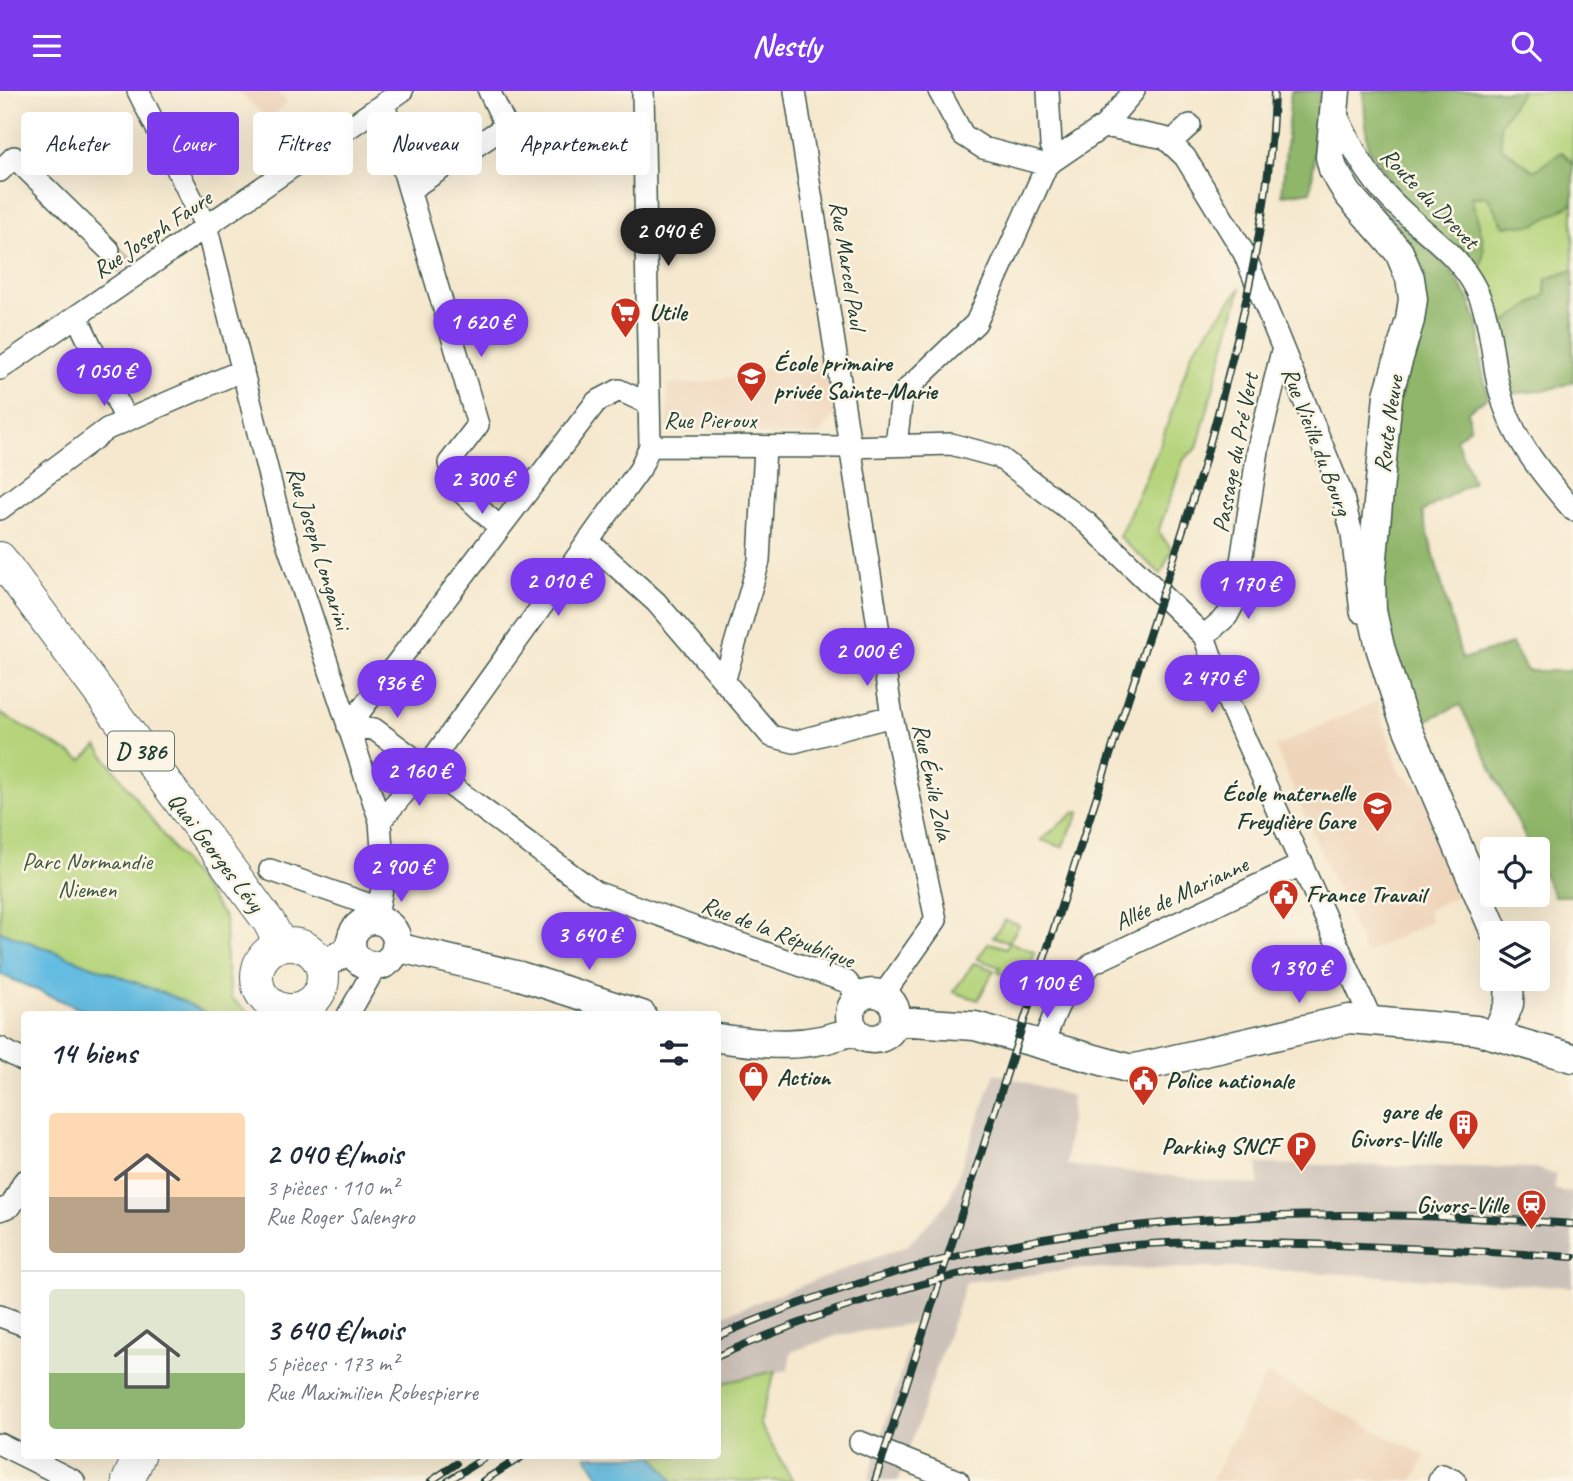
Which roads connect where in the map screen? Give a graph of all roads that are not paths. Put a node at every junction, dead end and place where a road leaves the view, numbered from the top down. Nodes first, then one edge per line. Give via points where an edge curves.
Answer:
1 (138, 91) edge
2 (402, 91) edge
3 (489, 91) edge
4 (643, 91) edge
5 (795, 91) edge
6 (939, 91) edge
7 (1048, 91) edge
8 (1134, 91) edge
9 (1335, 100) edge
10 (384, 104) junction
11 (1190, 125) dead end
12 (1104, 126) junction
13 (1170, 143) junction
14 (1052, 161) junction
15 (0, 171) edge
16 (411, 190) junction
17 (207, 229) junction
18 (109, 250) tunnel mouth
19 (77, 317) junction
20 (1282, 351) junction
21 (0, 369) edge
22 (243, 370) junction
23 (649, 404) junction
24 (126, 420) junction
25 (896, 445) junction
26 (650, 446) junction
27 (765, 447) junction
28 (849, 447) junction
29 (0, 509) edge
30 (1573, 510) edge
31 (500, 528) junction
32 (588, 541) junction
33 (0, 558) edge
34 (0, 587) edge
35 (1204, 636) junction
36 (724, 682) junction
37 (892, 716) junction
38 (348, 727) junction
39 (426, 768) junction
40 (1428, 777) junction
41 (380, 821) junction
42 (1303, 864) junction
43 (270, 870) dead end
44 (377, 914) junction
45 (1490, 921) edge
46 (351, 948) junction
47 (274, 949) junction
48 (386, 957) junction
49 (322, 965) junction
50 (1510, 991) edge
51 (871, 996) junction
52 (286, 1011) edge
53 (296, 1011) edge
54 (351, 1011) edge
55 (629, 1011) edge
56 (1371, 1019) junction
57 (896, 1021) junction
58 (854, 1030) junction
59 (1497, 1034) junction
60 (721, 1038) edge
61 (1043, 1044) junction
62 (0, 1048) edge
63 (1573, 1058) edge
64 (21, 1059) edge
65 (21, 1187) edge
66 (0, 1210) edge
67 (0, 1316) edge
68 (21, 1324) edge
69 (860, 1442) dead end
70 (0, 1444) edge
71 (21, 1454) edge
72 (30, 1459) edge
73 (138, 1459) edge
74 (159, 1459) edge
75 (74, 1481) edge
76 (128, 1481) edge
77 (151, 1481) edge
78 (958, 1481) edge
79 (1438, 1481) edge
80 (1455, 1481) edge

1 - 17 street, Rue Joseph Longarini
2 - 10 street, Rue Joseph Faure
3 - 16 street via 506,126
4 - 23 street
5 - 28 street, Rue Marcel Paul
6 - 14 street via 963,135 984,148
7 - 14 street
8 - 12 street
9 - 30 street, Route du Drevet via 1358,162 1473,283 1490,327 1499,386 1514,431 1543,476
9 - 40 main road, Route Neuve via 1333,169 1348,194 1399,252 1410,278 1412,312 1388,395 1371,597 1380,647
10 - 16 street
10 - 17 street, Rue Joseph Faure
11 - 13 street
12 - 13 street
12 - 14 street
13 - 20 street, Rue Vieille du Bourg via 1185,157 1244,253
14 - 25 street via 976,323 902,394
15 - 18 street via 14,157
16 - 31 street via 478,425 449,463 454,485
17 - 19 street, Rue Joseph Faure via 134,274
17 - 22 street, Rue Joseph Longarini
19 - 21 street, Rue Joseph Faure
19 - 24 street
20 - 35 street, Passage du Pré Vert via 1259,444 1235,601 1227,616
20 - 40 street, Rue Vieille du Bourg via 1342,495 1352,534 1363,627 1383,691 1413,764
22 - 24 street
22 - 38 street, Rue Joseph Longarini via 281,524
23 - 26 street
23 - 31 street via 619,390 596,402
24 - 29 street via 107,429
25 - 28 street, Rue Pieroux
25 - 35 street, Rue Pieroux via 951,444 999,457 1087,523
26 - 27 street, Rue Pieroux
26 - 32 street via 640,469
27 - 28 street, Rue Pieroux
27 - 36 street via 759,561
28 - 37 street, Rue Émile Zola
31 - 38 street
32 - 36 street via 656,602
32 - 39 street
33 - 47 main road, Quai Georges Lévy / D 386 via 269,922
34 - 47 main road, Quai Georges Lévy / D 386 via 93,716
35 - 42 street via 1223,689
36 - 37 street via 771,736 786,743
37 - 51 street, Rue Émile Zola via 936,920
38 - 39 street, Rue de la République via 374,729
38 - 41 street, Rue Joseph Longarini
39 - 41 street
39 - 51 street, Rue de la République via 595,892 847,982
40 - 45 main road, Rue Vieille du Bourg
41 - 44 street, Rue Joseph Longarini via 384,879
42 - 56 street
42 - 61 street, Allée de Marianne via 1093,963 1059,998
43 - 44 street
44 - 46 main road via 354,931
44 - 48 main road via 392,929
46 - 48 main road via 360,962
46 - 49 main road
47 - 49 main road via 305,947
47 - 52 main road via 257,970 259,990 274,1007
48 - 54 street
48 - 55 main road via 520,976
49 - 53 main road via 321,992
50 - 59 main road
51 - 57 main road via 895,1007
51 - 58 main road via 850,1014
56 - 59 main road
56 - 61 main road via 1349,1019 1131,1069
57 - 58 main road via 892,1031 878,1039 862,1037
57 - 61 main road via 975,1026
58 - 60 main road via 816,1042 763,1045
59 - 63 main road
62 - 64 street
65 - 66 street via 11,1206
67 - 68 street
69 - 78 street
70 - 71 street
72 - 75 street
73 - 76 main road
74 - 77 main road
79 - 80 street via 1442,1475

